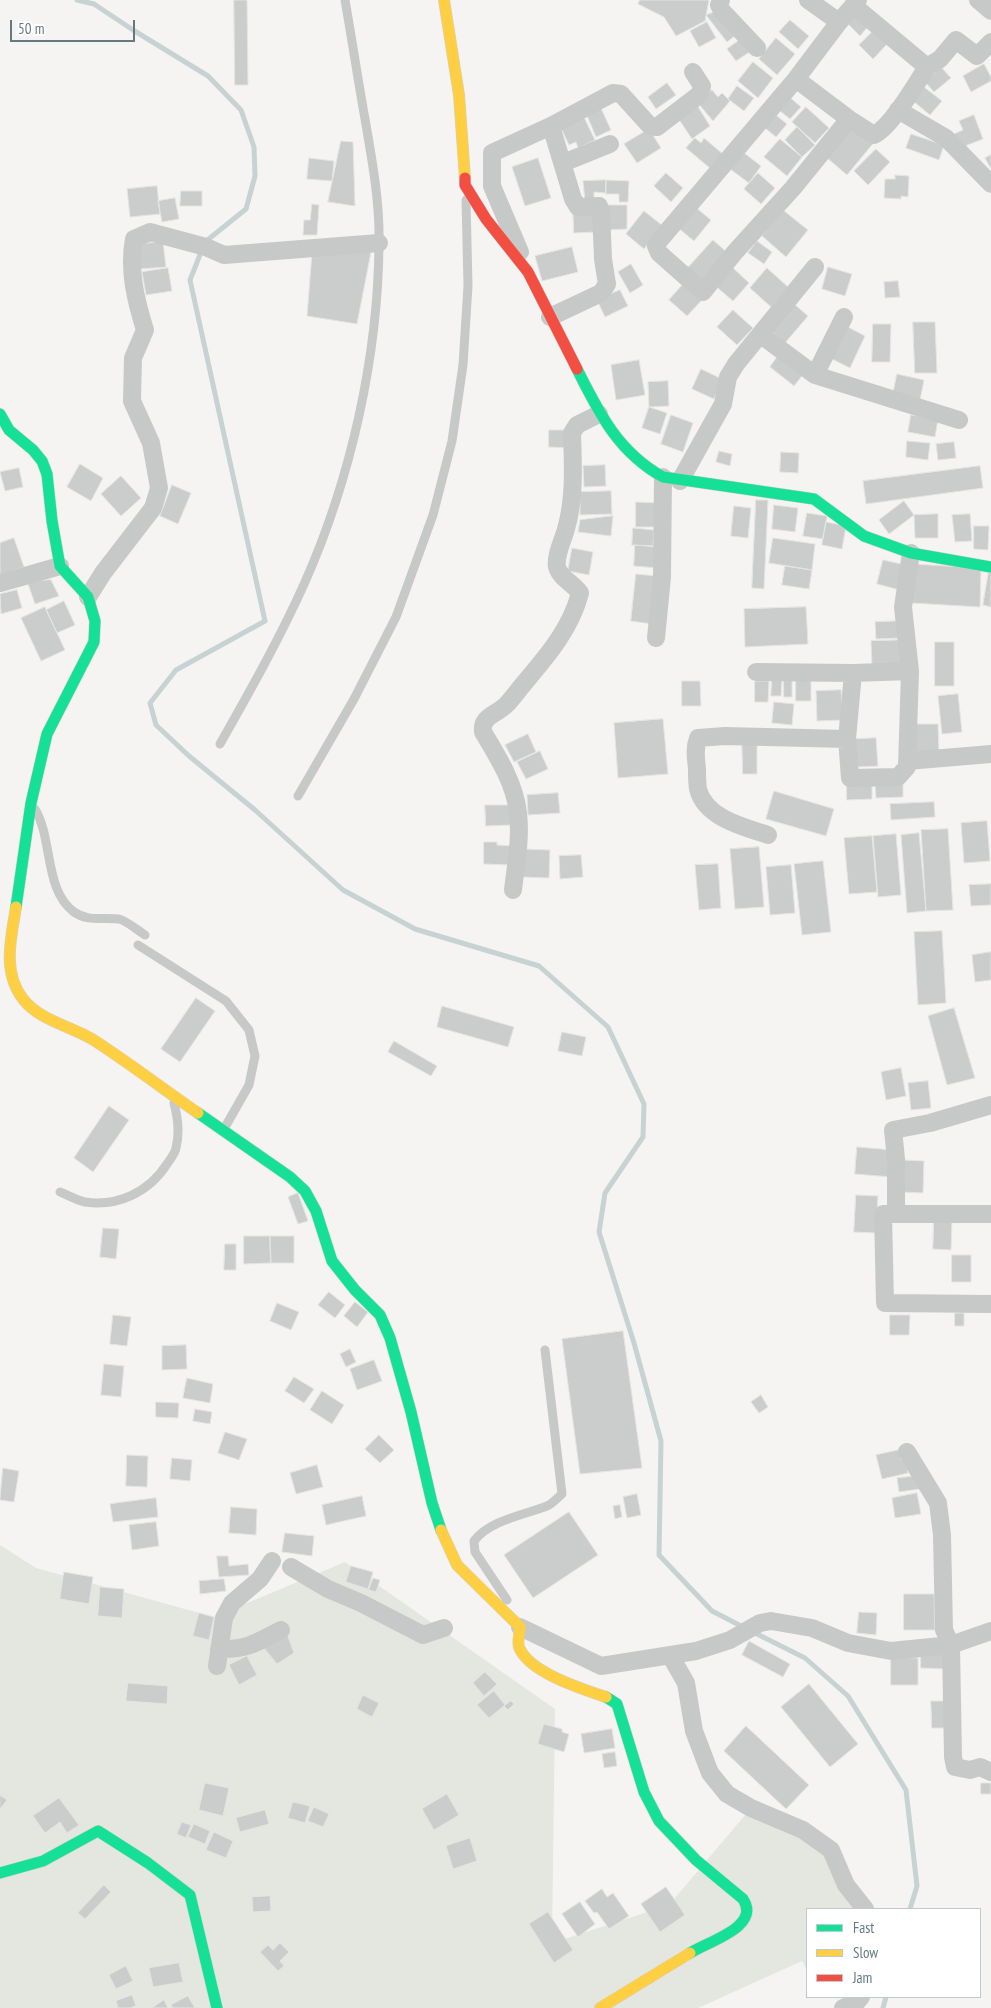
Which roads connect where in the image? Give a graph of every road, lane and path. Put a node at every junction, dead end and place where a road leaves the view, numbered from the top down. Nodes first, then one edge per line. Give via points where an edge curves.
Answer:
1 (345, 0) edge
2 (444, 0) edge
3 (721, 0) edge
4 (808, 0) edge
5 (978, 0) edge
6 (856, 3) edge
7 (991, 11) edge
8 (839, 22) junction
9 (991, 42) edge
10 (757, 48) dead end
11 (927, 67) junction
12 (693, 72) dead end
13 (796, 79) junction
14 (898, 110) junction
15 (849, 119) junction
16 (551, 126) junction
17 (610, 144) dead end
18 (563, 163) junction
19 (991, 184) edge
20 (466, 185) junction
21 (379, 243) junction
22 (815, 267) dead end
23 (528, 272) junction
24 (550, 317) junction
25 (844, 317) dead end
26 (761, 335) junction
27 (815, 375) junction
28 (0, 414) edge
29 (599, 414) junction
30 (959, 420) dead end
31 (663, 477) junction
32 (680, 481) junction
33 (911, 553) junction
34 (60, 566) junction
35 (991, 567) edge
36 (0, 584) edge
37 (88, 597) junction
38 (656, 638) dead end
39 (910, 671) junction
40 (756, 672) dead end
41 (853, 673) junction
42 (847, 739) junction
43 (220, 744) dead end
44 (991, 754) edge
45 (907, 761) junction
46 (298, 796) dead end
47 (32, 803) junction
48 (768, 835) dead end
49 (513, 890) dead end
50 (145, 935) dead end
51 (138, 945) dead end
52 (173, 1098) junction
53 (991, 1106) edge
54 (223, 1131) junction
55 (60, 1192) dead end
56 (896, 1214) junction
57 (991, 1214) edge
58 (991, 1304) edge
59 (545, 1350) dead end
60 (907, 1452) dead end
61 (272, 1561) dead end
62 (291, 1567) dead end
63 (520, 1627) junction
64 (444, 1628) dead end
65 (281, 1630) dead end
66 (991, 1631) edge
67 (951, 1645) junction
68 (670, 1655) junction
69 (991, 1772) edge
70 (0, 1873) edge
71 (863, 1908) edge
72 (860, 1998) edge
73 (217, 2008) edge
74 (600, 2008) edge
75 (843, 2008) edge

1 - 21 lane via 375,175
2 - 20 street via 459,95
3 - 10 street via 722,11
4 - 8 street
5 - 7 street
6 - 8 street
6 - 11 street
8 - 13 street
9 - 11 street via 977,56 956,40 940,59
11 - 14 street
12 - 16 street via 702,86 700,94 657,127 650,126 621,94 614,94
13 - 15 street
13 - 15 street via 658,241 658,252 703,292
14 - 15 street via 874,135
14 - 19 street via 946,138
16 - 18 street
16 - 23 street via 492,153 492,186
17 - 18 street
18 - 24 street via 578,207 599,206 601,211 607,284 600,292
20 - 23 street via 486,219
20 - 46 lane via 468,286 463,365 452,441 433,515 396,617 354,699
21 - 37 street via 224,255 191,242 150,232 134,238 131,262 136,301 145,330 133,358 132,401 151,443 159,488 153,508
21 - 43 lane via 375,314 362,402 336,501 305,581
22 - 26 street
23 - 24 street
24 - 29 street
25 - 27 street
26 - 27 street
26 - 32 street via 728,377 723,404
27 - 30 street
28 - 34 street via 9,430 42,461 47,474
29 - 31 street via 627,451 646,468
29 - 49 street via 576,426 572,432 572,500 557,559 559,572 577,588 579,599 552,651 505,706 485,720 482,727 513,790 518,812 519,836
31 - 32 street
31 - 38 street via 662,577
32 - 33 street via 814,499 864,536
33 - 35 street
33 - 39 street via 903,607
34 - 36 street
34 - 37 street
37 - 47 street via 95,621 94,642 47,734
39 - 41 street
39 - 45 street
40 - 41 street
41 - 42 street
42 - 45 street via 850,778 898,777 907,767
42 - 48 street via 698,738 695,747 698,790 703,800 712,811 730,822
44 - 45 street
47 - 50 lane via 41,819 53,877 64,901 74,912 89,920 121,920
47 - 52 street via 8,958 14,981 24,999 39,1013 91,1039
51 - 54 lane via 226,1001 249,1030 255,1056 249,1085
52 - 54 street
52 - 55 lane via 179,1126 176,1150 160,1174 142,1191 121,1200 100,1203 83,1202
53 - 56 street via 893,1130
54 - 63 street via 305,1191 316,1211 332,1261 380,1315 390,1338 432,1503 445,1541 457,1566
56 - 57 street
56 - 58 street via 883,1214 884,1303
59 - 63 lane via 562,1494 549,1505 514,1516 474,1541 475,1552 517,1616
60 - 67 street via 938,1502 944,1630
61 - 65 street via 260,1579 232,1603 224,1618 218,1658
62 - 64 street via 328,1589 423,1635
63 - 68 street via 601,1666
63 - 74 street via 519,1646 527,1659 544,1671 616,1704 644,1792 659,1820 696,1860 744,1899 748,1910 745,1921 736,1928
66 - 67 street
67 - 68 street via 891,1651 848,1644 812,1628 771,1621 760,1623 730,1640
67 - 69 street via 953,1757 956,1767 970,1770 980,1767
68 - 71 street via 686,1683 694,1731 710,1773 727,1794 803,1830 831,1850 846,1885
70 - 73 street via 43,1861 98,1832 148,1863 190,1895
72 - 75 street

